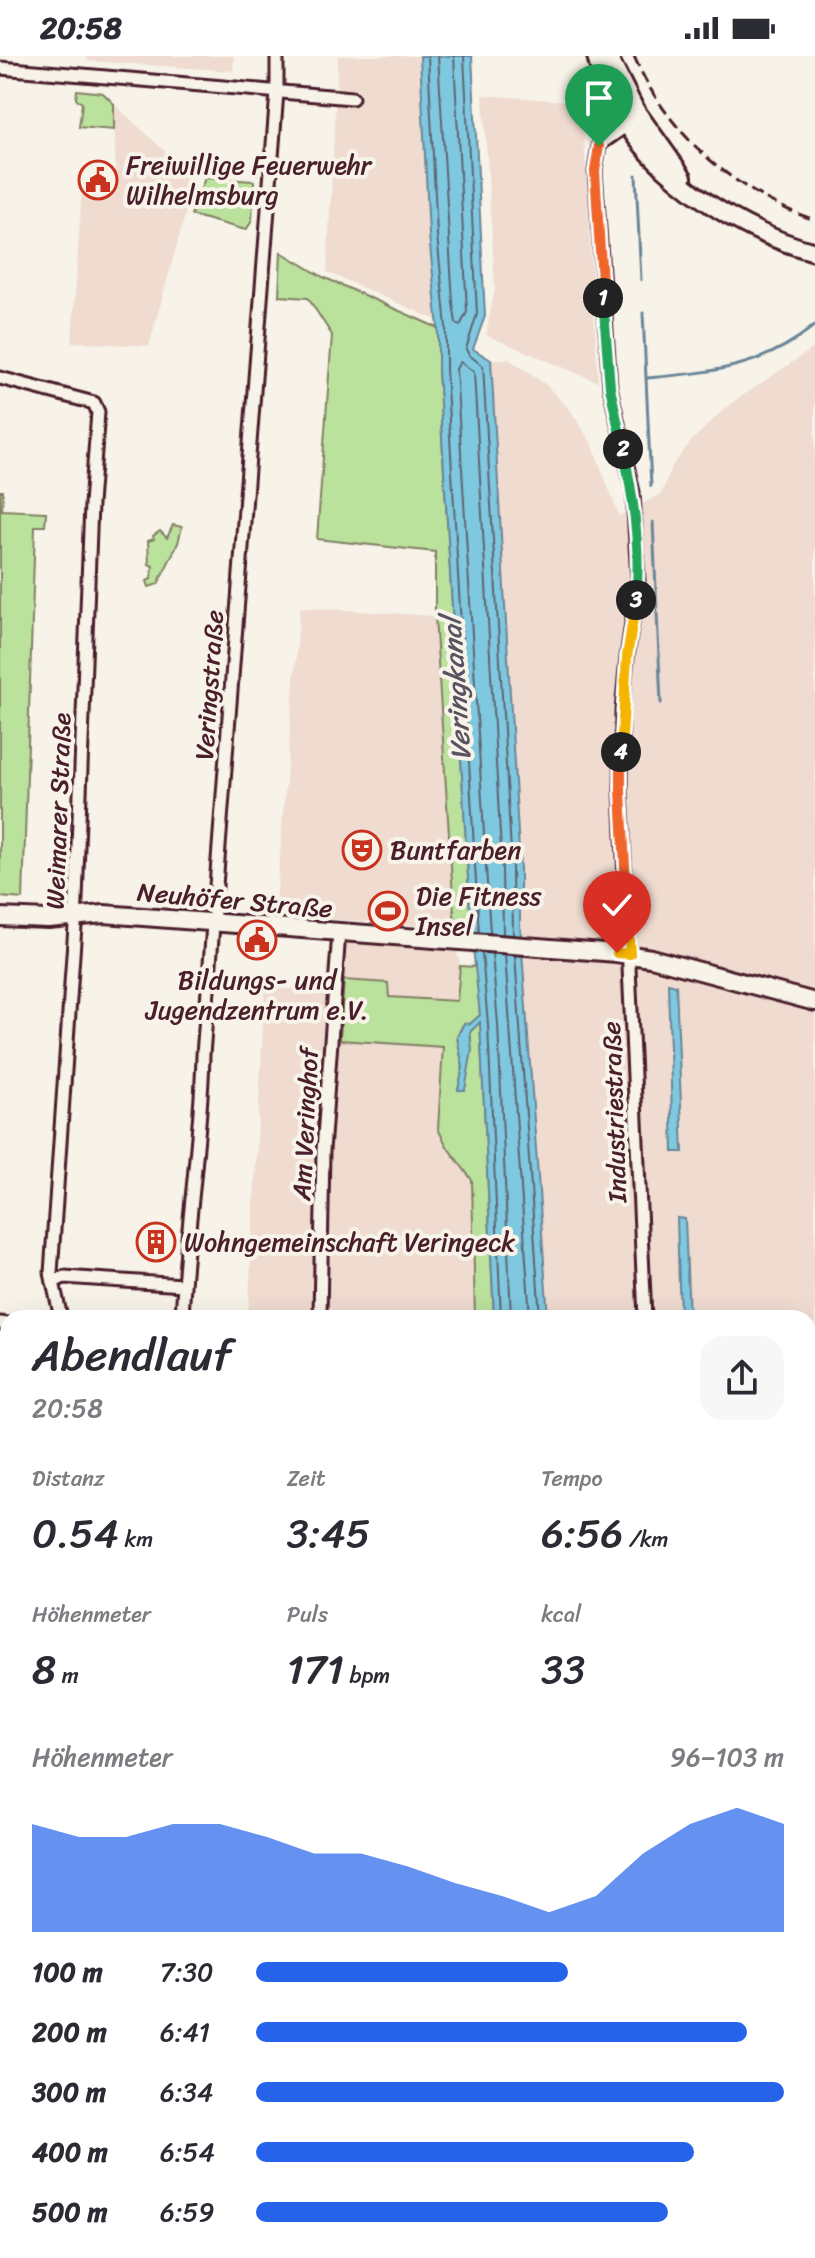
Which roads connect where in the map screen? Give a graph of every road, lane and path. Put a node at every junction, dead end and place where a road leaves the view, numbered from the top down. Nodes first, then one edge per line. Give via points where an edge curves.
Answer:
1 (277, 56) edge
2 (596, 56) edge
3 (608, 56) edge
4 (0, 68) edge
5 (277, 92) junction
6 (352, 98) dead end
7 (632, 119) junction
8 (815, 252) edge
9 (0, 378) edge
10 (0, 908) edge
11 (76, 915) junction
12 (0, 917) edge
13 (213, 923) junction
14 (339, 932) junction
15 (630, 954) junction
16 (815, 1002) edge
17 (53, 1282) junction
18 (183, 1285) junction
19 (59, 1310) edge
20 (182, 1310) edge
21 (320, 1310) edge
22 (645, 1310) edge

1 - 5 street, Veringstraße
2 - 7 street via 607,87
3 - 7 street
4 - 5 street
5 - 6 street
5 - 13 street, Veringstraße
7 - 8 street via 655,161 718,209 759,232
7 - 15 street, Industriestraße via 599,146 595,171 607,364 633,492 638,581 622,711
9 - 11 street, Weimarer Straße via 94,403 98,412
10 - 11 street, Neuhöfer Straße
11 - 12 street, Neuhöfer Straße
11 - 13 street, Neuhöfer Straße
11 - 17 street, Weimarer Straße
13 - 14 street, Neuhöfer Straße
13 - 18 street, Veringstraße via 201,1120
14 - 15 street, Neuhöfer Straße
14 - 21 street, Am Veringhof via 323,1151
15 - 16 street, Neuhöfer Straße
15 - 22 street, Industriestraße
17 - 18 street via 64,1277
17 - 19 street, Weimarer Straße
18 - 20 street, Veringstraße

